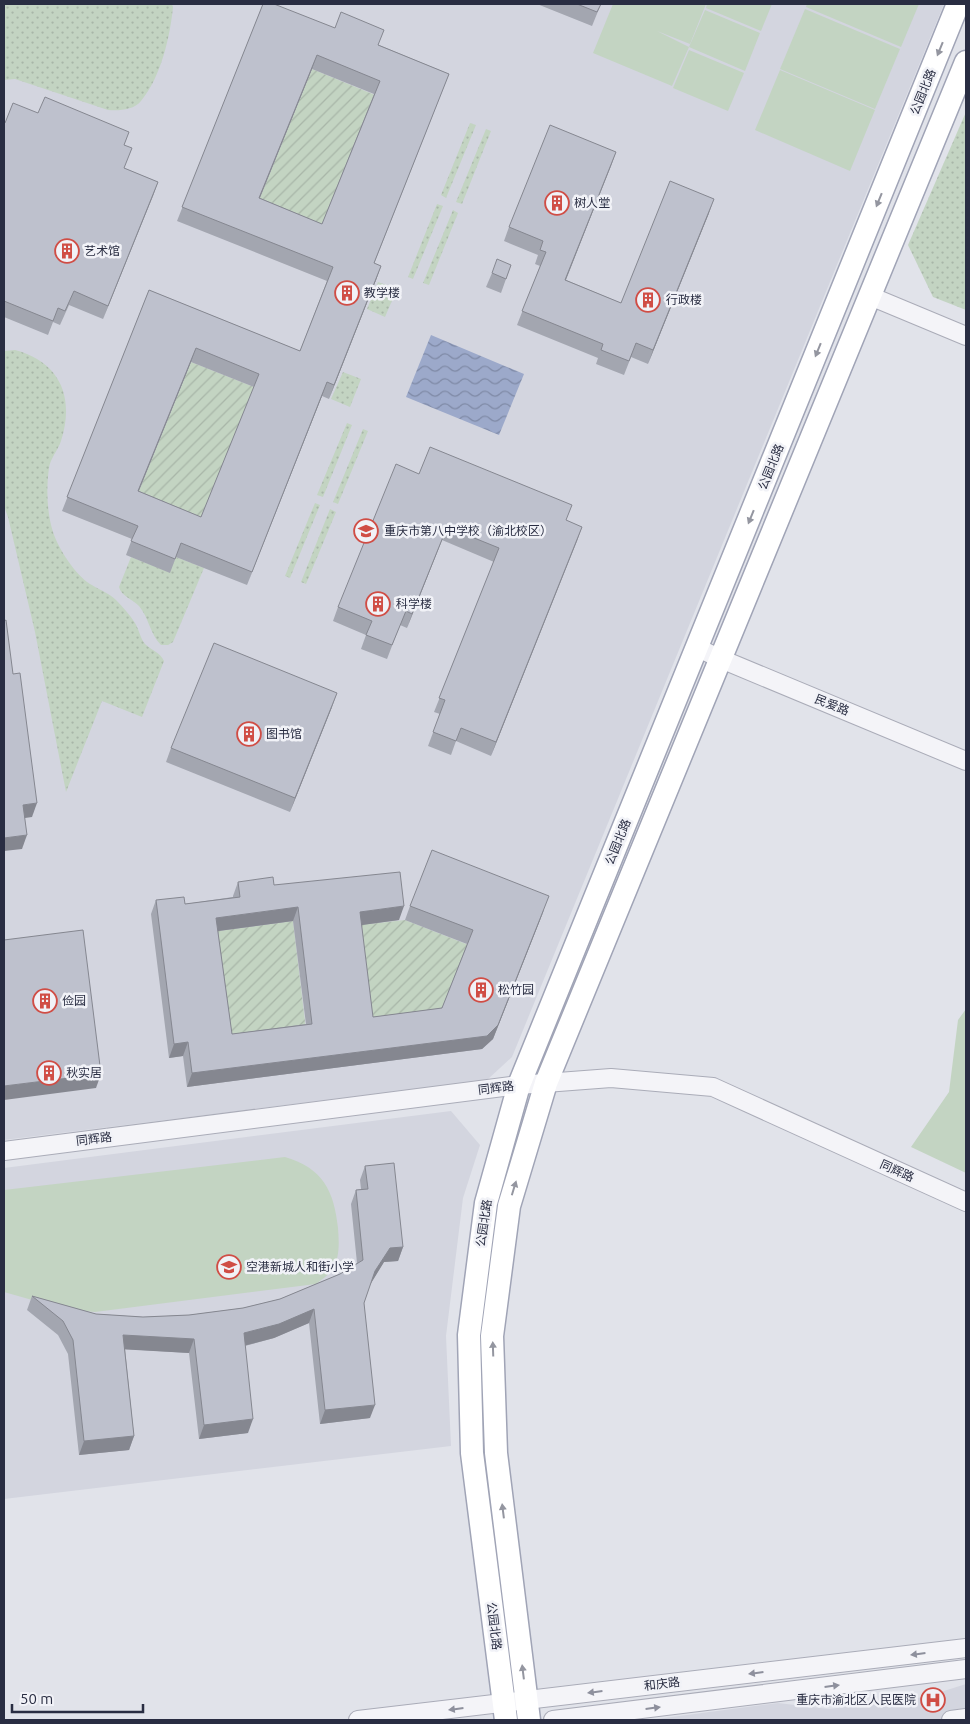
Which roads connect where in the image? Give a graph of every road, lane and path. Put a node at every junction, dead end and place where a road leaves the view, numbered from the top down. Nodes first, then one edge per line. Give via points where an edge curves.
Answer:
1 (958, 4) edge
2 (966, 62) edge
3 (870, 296) junction
4 (966, 336) edge
5 (698, 648) junction
6 (721, 659) junction
7 (966, 760) edge
8 (546, 1082) junction
9 (519, 1085) junction
10 (4, 1151) edge
11 (966, 1202) edge
12 (966, 1648) edge
13 (966, 1670) edge
14 (528, 1710) edge
15 (505, 1712) edge
16 (966, 1718) edge
17 (358, 1720) edge
18 (553, 1720) edge
19 (951, 1720) edge

1 -> 5 main road, 公园北路
2 - 3 main road, 公园北路
3 - 4 street
3 - 6 main road, 公园北路
5 - 6 street, 民爱路
5 - 9 main road, 公园北路
6 - 7 street, 民爱路
6 - 8 main road, 公园北路
8 - 9 street, 同辉路
8 - 11 street, 同辉路 via 612,1078 713,1087
14 -> 8 main road, 公园北路 via 496,1453 492,1336 509,1206
9 - 10 street, 同辉路
9 - 15 main road, 公园北路 via 486,1203 469,1335 472,1453
12 -> 14 street, 和庆路
18 -> 13 street, 和庆路
14 - 15 street, 和庆路
15 -> 17 street, 和庆路
16 - 19 street

